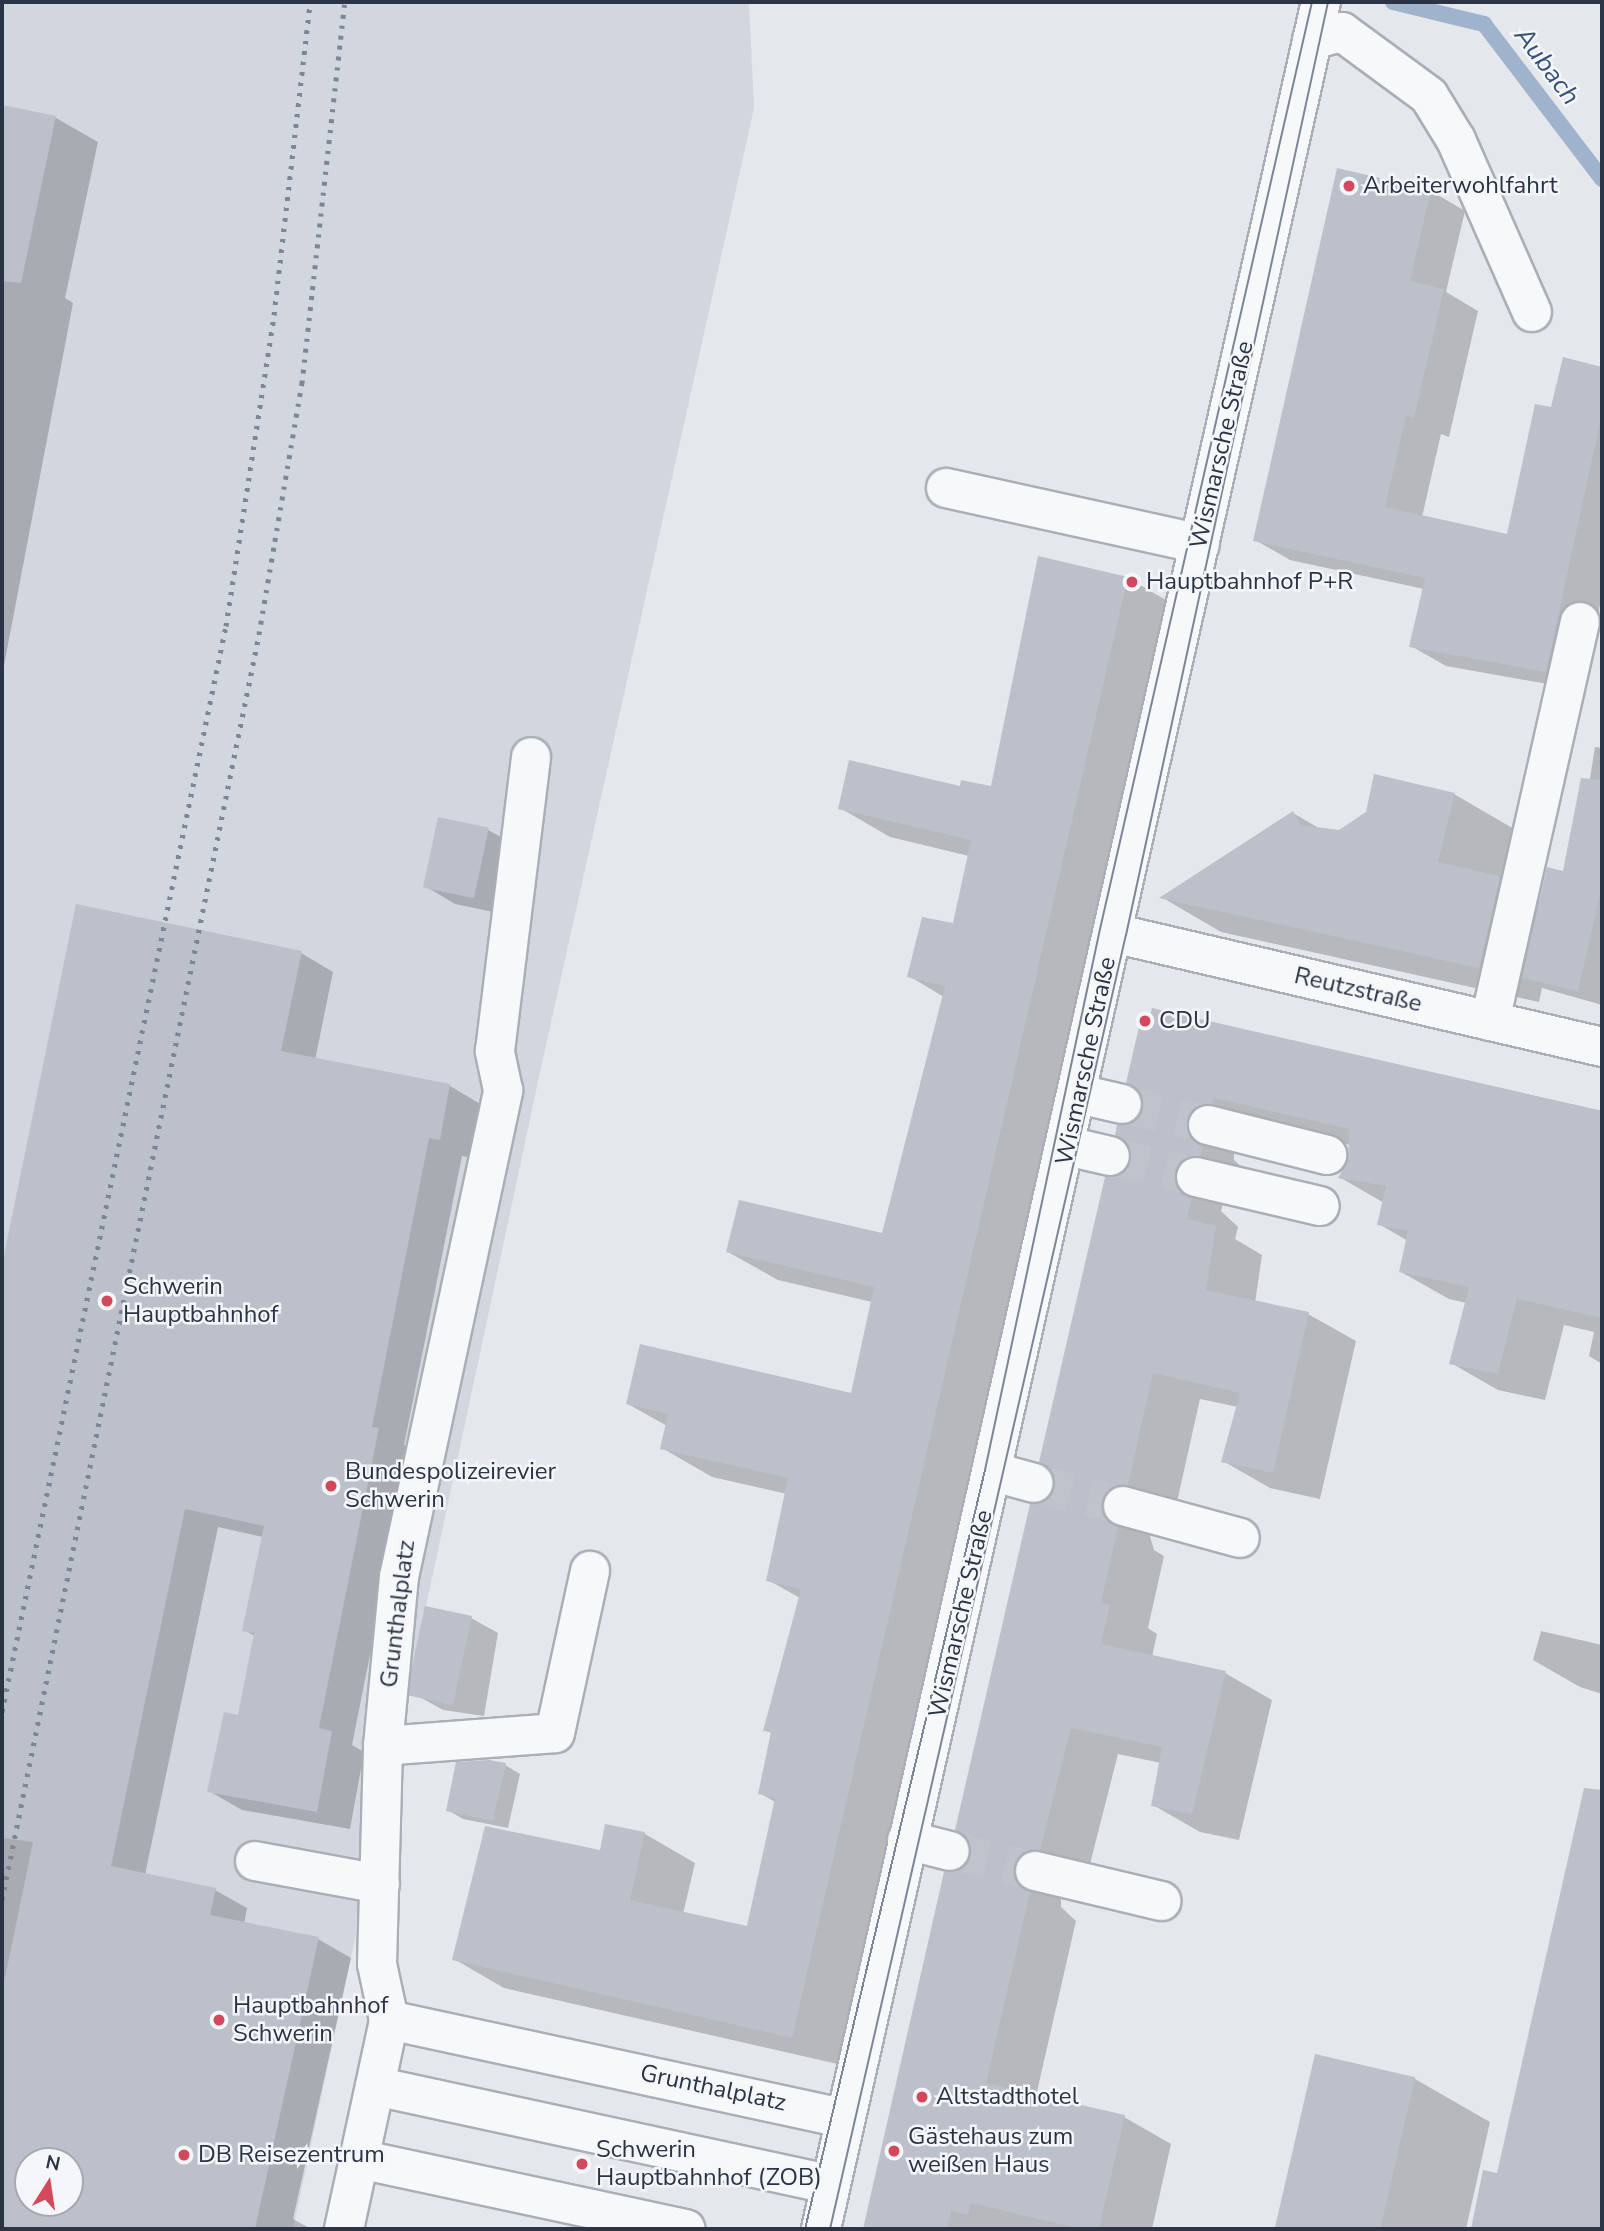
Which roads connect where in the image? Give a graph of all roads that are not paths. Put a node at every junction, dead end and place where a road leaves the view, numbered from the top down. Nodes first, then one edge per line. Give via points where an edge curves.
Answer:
1 (1321, 2) edge
2 (1312, 40) junction
3 (1532, 312) dead end
4 (946, 488) dead end
5 (1200, 544) junction
6 (1580, 622) dead end
7 (531, 757) dead end
8 (1114, 933) junction
9 (1490, 1021) junction
10 (1602, 1046) edge
11 (1079, 1094) junction
12 (1122, 1104) tunnel mouth
13 (1208, 1125) tunnel mouth
14 (1067, 1146) junction
15 (1327, 1155) dead end
16 (1110, 1156) tunnel mouth
17 (1196, 1177) tunnel mouth
18 (1320, 1206) dead end
19 (994, 1472) junction
20 (1034, 1483) tunnel mouth
21 (1123, 1506) tunnel mouth
22 (1240, 1538) dead end
23 (590, 1571) dead end
24 (383, 1746) junction
25 (907, 1840) junction
26 (950, 1851) tunnel mouth
27 (255, 1861) dead end
28 (1035, 1871) tunnel mouth
29 (380, 1884) junction
30 (1161, 1901) dead end
31 (389, 2020) junction
32 (375, 2086) junction
33 (844, 2118) junction
34 (359, 2159) junction
35 (830, 2183) junction
36 (344, 2229) edge
37 (686, 2229) edge
38 (821, 2229) edge

1 - 2 street, Wismarsche Straße
2 - 3 street via 1342,32 1429,96 1456,140
2 - 5 street, Wismarsche Straße
4 - 5 street
5 - 8 street, Wismarsche Straße
6 - 9 street
7 - 24 street, Grunthalplatz via 495,1051 503,1090 399,1577
8 - 9 street, Reutzstraße
8 - 11 street, Wismarsche Straße
9 - 10 street, Reutzstraße
11 - 12 street
11 - 14 street, Wismarsche Straße
13 - 15 street
14 - 16 street
14 - 19 street, Wismarsche Straße
17 - 18 street
19 - 20 street
19 - 25 street, Wismarsche Straße
21 - 22 street
23 - 24 street via 555,1733
24 - 29 street, Grunthalplatz
25 - 26 street
25 - 33 street, Wismarsche Straße
27 - 29 street
28 - 30 street
29 - 31 street, Grunthalplatz via 377,1964
31 - 32 street, Grunthalplatz
31 - 33 street, Grunthalplatz
32 - 34 street, Grunthalplatz
32 - 35 street
33 - 35 street
34 - 36 street, Grunthalplatz
34 - 37 street
35 - 38 street

